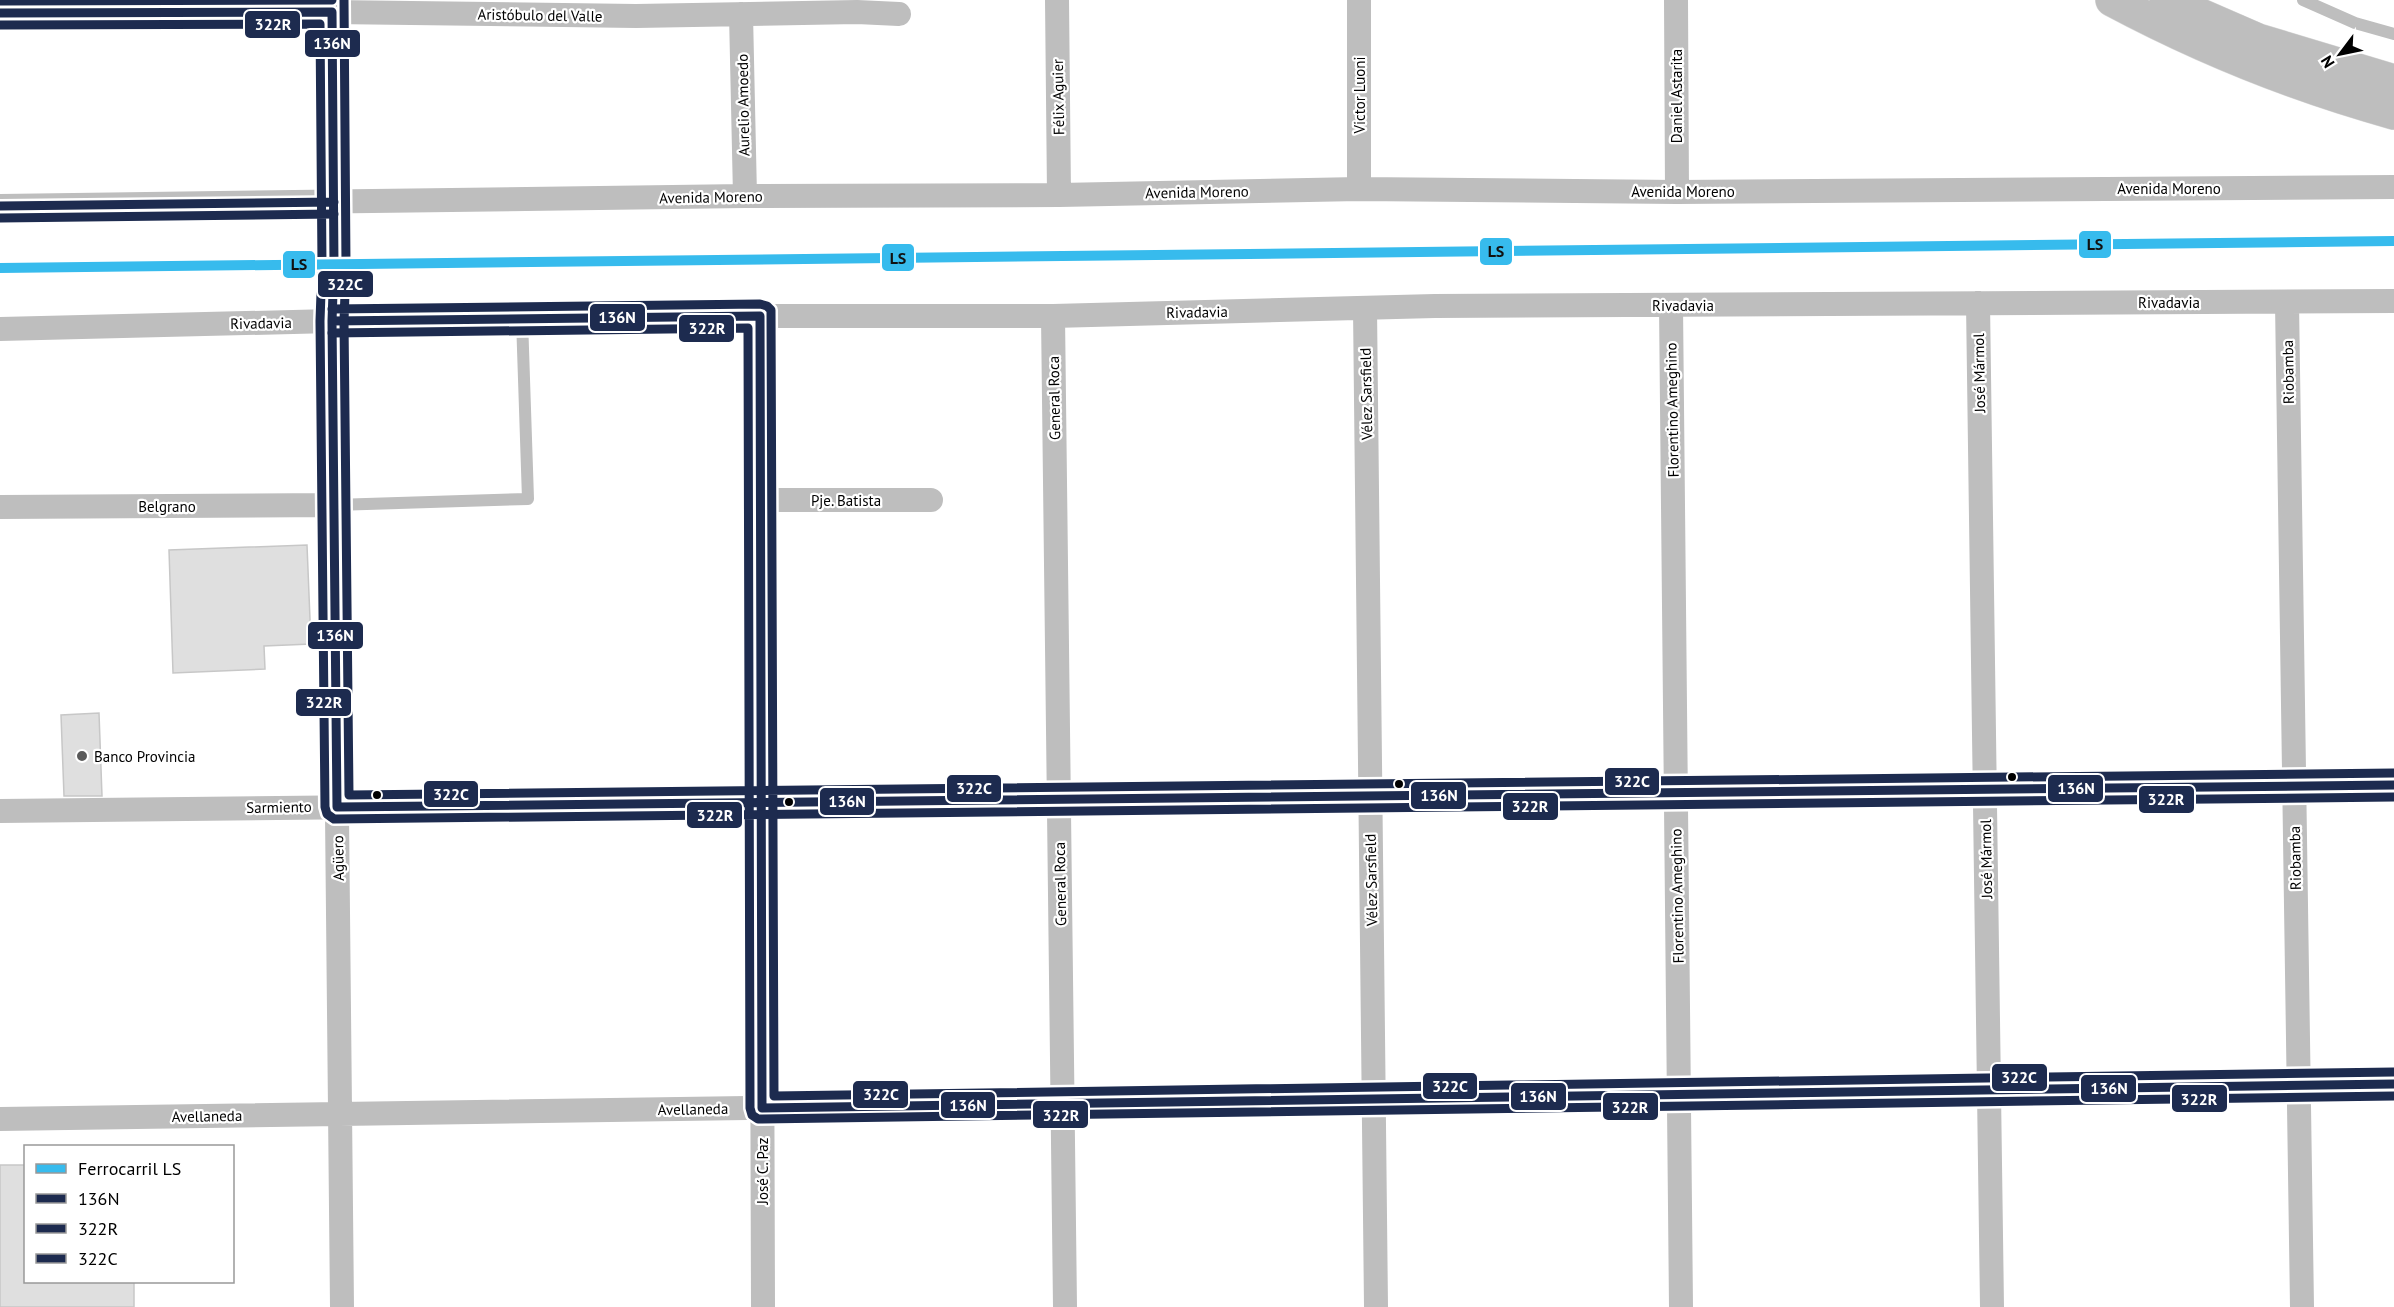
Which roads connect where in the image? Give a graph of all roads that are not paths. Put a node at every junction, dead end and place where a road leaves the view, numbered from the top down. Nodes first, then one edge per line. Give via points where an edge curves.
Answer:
1 (1057, 0) edge
2 (1359, 0) edge
3 (1676, 0) edge
4 (2112, 0) edge
5 (2166, 0) edge
6 (2302, 0) edge
7 (332, 6) edge
8 (857, 6) edge
9 (636, 8) edge
10 (0, 13) edge
11 (741, 14) junction
12 (899, 14) dead end
13 (2394, 34) edge
14 (2394, 81) edge
15 (2394, 113) edge
16 (2394, 187) edge
17 (1359, 189) junction
18 (1677, 192) junction
19 (1059, 195) junction
20 (745, 196) junction
21 (334, 202) junction
22 (0, 206) edge
23 (2394, 301) edge
24 (2287, 302) junction
25 (1978, 303) junction
26 (1671, 305) junction
27 (1365, 308) junction
28 (760, 316) junction
29 (1053, 316) junction
30 (522, 319) junction
31 (332, 321) junction
32 (0, 329) edge
33 (760, 500) junction
34 (931, 500) dead end
35 (334, 505) junction
36 (0, 507) edge
37 (2394, 784) edge
38 (2294, 786) junction
39 (1985, 789) junction
40 (1676, 792) junction
41 (1370, 796) junction
42 (1059, 799) junction
43 (761, 802) junction
44 (337, 807) junction
45 (0, 811) edge
46 (2394, 1084) edge
47 (2299, 1085) junction
48 (1989, 1090) junction
49 (1679, 1094) junction
50 (1374, 1099) junction
51 (1062, 1103) junction
52 (762, 1108) junction
53 (340, 1114) junction
54 (0, 1119) edge
55 (342, 1307) edge
56 (763, 1307) edge
57 (1065, 1307) edge
58 (1376, 1307) edge
59 (1681, 1307) edge
60 (1992, 1307) edge
61 (2302, 1307) edge

1 - 19 street, Félix Aguier
2 - 17 street, Victor Luoni
3 - 18 street, Daniel Astarita
4 - 15 main road via 2170,31 2257,68
5 - 14 main road via 2258,40
6 - 13 lane via 2355,23
7 - 9 street, Aristóbulo del Valle
7 - 10 street, Aristóbulo del Valle
7 - 21 street, Agüero
8 - 11 street, Aristóbulo del Valle
8 - 12 street, Aristóbulo del Valle
9 - 11 street, Aristóbulo del Valle
11 - 20 street, Aurelio Amoedo
16 - 18 street, Avenida Moreno
17 - 18 street, Avenida Moreno
17 - 19 street, Avenida Moreno
19 - 20 street, Avenida Moreno
20 - 21 street, Avenida Moreno
21 - 22 street, Avenida Moreno
21 - 31 street, Agüero
23 - 24 street, Rivadavia
24 - 25 street, Rivadavia
24 - 38 street, Riobamba
25 - 26 street, Rivadavia
25 - 39 street, José Mármol
26 - 27 street, Rivadavia
26 - 40 street, Florentino Ameghino
27 - 29 street, Rivadavia
27 - 41 street, Vélez Sarsfield
28 - 29 street, Rivadavia
28 - 30 street, Rivadavia
28 - 33 street, José C. Paz
29 - 42 street, General Roca
30 - 31 street, Rivadavia
30 - 35 lane via 528,499
31 - 32 street, Rivadavia
31 - 35 street, Agüero
33 - 34 street, Pje. Batista
33 - 43 street, José C. Paz
35 - 36 street, Belgrano
35 - 44 street, Agüero
37 - 38 street, Sarmiento
38 - 39 street, Sarmiento
38 - 47 street, Riobamba
39 - 40 street, Sarmiento
39 - 48 street, José Mármol
40 - 41 street, Sarmiento
40 - 49 street, Florentino Ameghino
41 - 42 street, Sarmiento
41 - 50 street, Vélez Sarsfield
42 - 43 street, Sarmiento
42 - 51 street, General Roca
43 - 44 street, Sarmiento
43 - 52 street, José C. Paz
44 - 45 street, Sarmiento
44 - 53 street, Agüero
46 - 47 street, Avellaneda
47 - 48 street, Avellaneda
47 - 61 street, Riobamba
48 - 49 street, Avellaneda
48 - 60 street, José Mármol
49 - 50 street, Avellaneda
49 - 59 street, Florentino Ameghino
50 - 51 street, Avellaneda
50 - 58 street, Vélez Sarsfield
51 - 52 street, Avellaneda
51 - 57 street, General Roca
52 - 53 street, Avellaneda
52 - 56 street, José C. Paz
53 - 54 street, Avellaneda
53 - 55 street, Agüero

